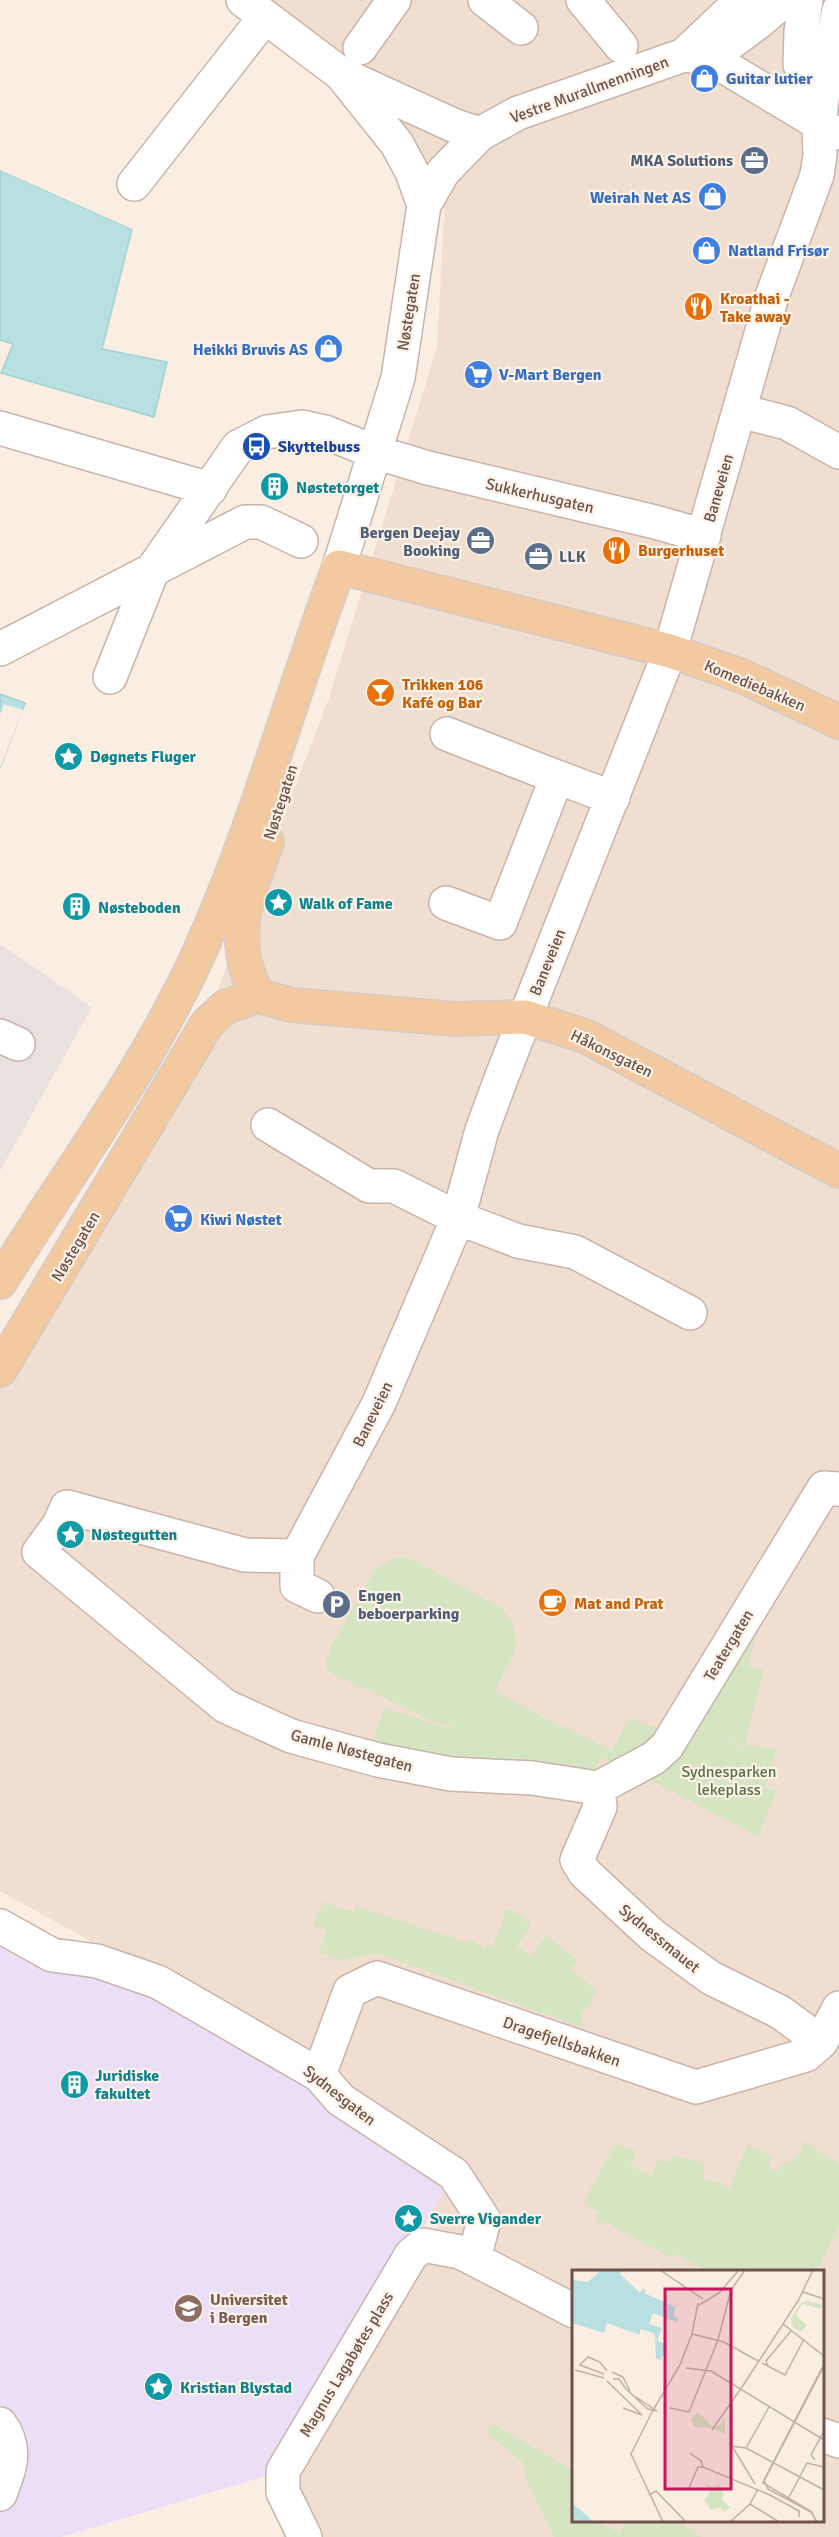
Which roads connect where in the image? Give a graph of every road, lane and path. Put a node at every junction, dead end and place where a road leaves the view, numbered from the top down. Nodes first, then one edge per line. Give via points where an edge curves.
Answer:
1 (394, 0) edge
2 (485, 0) edge
3 (584, 0) edge
4 (742, 0) edge
5 (784, 0) edge
6 (806, 0) edge
7 (254, 8) edge
8 (839, 10) edge
9 (521, 28) dead end
10 (621, 46) dead end
11 (360, 48) dead end
12 (697, 56) junction
13 (341, 74) junction
14 (829, 130) edge
15 (480, 134) junction
16 (134, 184) dead end
17 (424, 205) junction
18 (740, 411) junction
19 (0, 428) edge
20 (375, 452) junction
21 (839, 452) edge
22 (210, 489) junction
23 (704, 536) junction
24 (301, 541) dead end
25 (339, 567) junction
26 (153, 569) junction
27 (0, 650) edge
28 (670, 651) junction
29 (110, 677) dead end
30 (290, 710) junction
31 (839, 722) edge
32 (447, 734) dead end
33 (557, 777) junction
34 (613, 798) junction
35 (446, 903) dead end
36 (258, 996) junction
37 (525, 1017) junction
38 (268, 1125) dead end
39 (839, 1171) edge
40 (458, 1218) junction
41 (0, 1282) edge
42 (690, 1313) dead end
43 (0, 1370) edge
44 (839, 1489) edge
45 (297, 1556) junction
46 (318, 1596) dead end
47 (598, 1788) junction
48 (0, 1926) edge
49 (839, 2008) edge
50 (820, 2042) junction
51 (320, 2075) junction
52 (474, 2259) junction
53 (572, 2311) edge
54 (0, 2424) edge
55 (824, 2436) edge
56 (839, 2441) edge
57 (0, 2494) edge
58 (302, 2531) edge

1 - 11 street
2 - 9 street
3 - 10 street
4 - 12 street, Vestre Murallmenningen
5 - 12 street via 760,21
6 - 14 street via 800,64
7 - 13 street, Nøstegaten
7 - 16 street
8 - 14 street via 825,74
12 - 14 street
12 - 15 street, Vestre Murallmenningen via 518,113
13 - 15 street, Nøstegaten
13 - 17 street, Nøstegaten via 397,144
14 - 18 street, Baneveien via 817,175 772,296
15 - 17 street, Vestre Murallmenningen via 442,172
17 - 20 street, Nøstegaten via 398,378
18 - 21 street via 787,423
18 - 23 street, Baneveien
19 - 22 street
20 - 22 street, Sukkerhusgaten via 302,427 267,432 238,447
20 - 23 street, Sukkerhusgaten
20 - 25 street, Nøstegaten
22 - 26 street, Sukkerhusgaten
23 - 28 street, Baneveien
24 - 26 street via 261,522 245,522
25 - 28 main road
25 - 30 main road
26 - 27 street
26 - 29 street
28 - 31 main road, Komediebakken via 742,676
28 - 34 street, Baneveien
30 - 36 main road, Nøstegaten via 296,764 243,913 240,946 248,978
30 - 41 main road, Nøstegaten via 241,849 192,968 148,1052
32 - 33 street
33 - 34 street
33 - 35 street via 500,923
34 - 37 street, Baneveien
36 - 37 main road, Håkonsgaten via 292,1005 455,1019
36 - 43 main road, Nøstegaten via 225,1007 207,1024
37 - 39 main road, Håkonsgaten via 585,1036
37 - 40 street, Baneveien via 482,1130
38 - 40 street via 369,1186 394,1186
40 - 42 street via 518,1241 575,1252
40 - 45 street, Baneveien via 379,1403
44 - 47 street, Teatergaten via 824,1488 667,1746 654,1758
45 - 46 street via 297,1586
45 - 47 street, Gamle Nøstegaten via 245,1555 67,1507 39,1552 225,1706 291,1736 378,1760 451,1774 531,1778
47 - 50 street, Sydnessmauet via 600,1807 577,1860 585,1873 652,1935 711,1978 780,2012
48 - 51 street, Sydnesgaten via 52,1955 97,1961 158,1982
49 - 50 street, Dragefjellsbakken
50 - 51 street, Dragefjellsbakken via 806,2055 696,2087 377,1978 350,1992
51 - 52 street, Sydnesgaten via 341,2100 454,2174 484,2220
52 - 53 street
52 - 58 street, Magnus Lagabøtes plass via 460,2252 423,2245 411,2255 283,2471 283,2492
54 - 57 street via 12,2464
55 - 56 street

